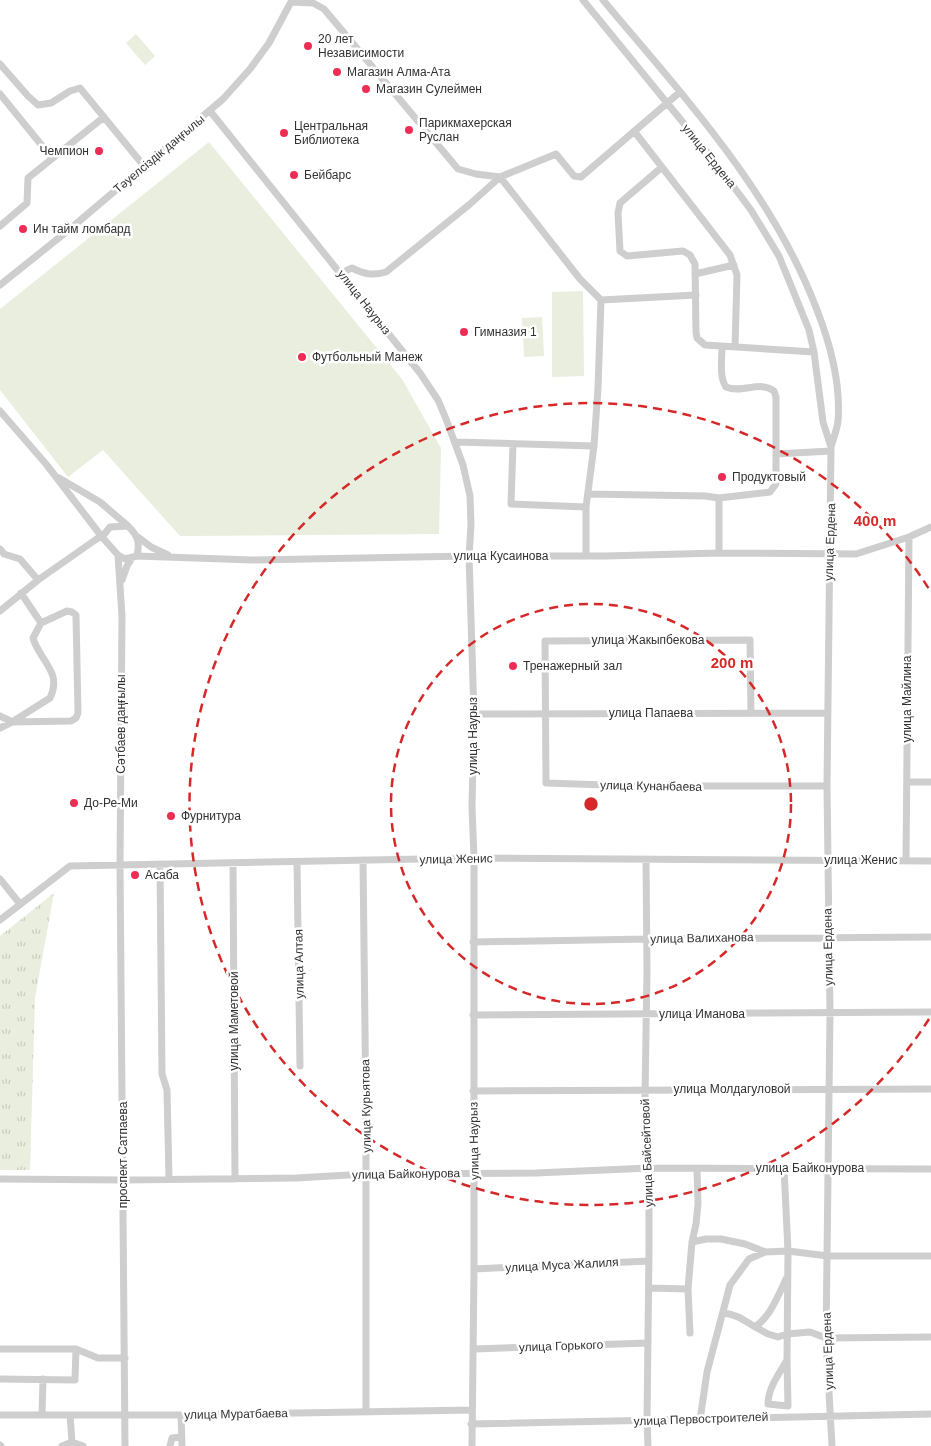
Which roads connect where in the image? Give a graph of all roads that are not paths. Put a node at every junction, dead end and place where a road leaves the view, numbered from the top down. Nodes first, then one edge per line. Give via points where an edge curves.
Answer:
1 (583, 0) edge
2 (603, 0) edge
3 (292, 1) edge
4 (0, 64) edge
5 (680, 92) junction
6 (0, 94) edge
7 (666, 103) junction
8 (210, 111) junction
9 (104, 117) junction
10 (634, 131) junction
11 (52, 158) junction
12 (144, 166) junction
13 (662, 167) junction
14 (500, 177) junction
15 (0, 226) edge
16 (734, 265) junction
17 (341, 273) junction
18 (695, 274) junction
19 (0, 285) edge
20 (696, 295) junction
21 (601, 300) junction
22 (722, 347) junction
23 (735, 347) junction
24 (814, 352) junction
25 (0, 411) edge
26 (456, 442) junction
27 (513, 444) junction
28 (594, 446) junction
29 (831, 449) junction
30 (776, 454) junction
31 (54, 475) junction
32 (588, 494) junction
33 (719, 498) junction
34 (586, 507) junction
35 (128, 526) junction
36 (931, 527) edge
37 (102, 537) junction
38 (138, 537) junction
39 (909, 537) junction
40 (0, 549) edge
41 (719, 553) junction
42 (829, 554) junction
43 (118, 555) junction
44 (469, 556) junction
45 (586, 556) junction
46 (135, 557) junction
47 (173, 557) junction
48 (38, 580) junction
49 (121, 583) junction
50 (22, 593) junction
51 (0, 612) edge
52 (41, 623) junction
53 (751, 713) junction
54 (828, 713) junction
55 (474, 714) junction
56 (546, 714) junction
57 (0, 716) edge
58 (12, 722) junction
59 (0, 728) edge
60 (907, 782) junction
61 (931, 782) edge
62 (827, 786) junction
63 (474, 858) junction
64 (646, 859) junction
65 (363, 860) junction
66 (827, 860) junction
67 (906, 861) junction
68 (931, 861) edge
69 (298, 862) junction
70 (233, 863) junction
71 (160, 864) junction
72 (120, 865) junction
73 (0, 879) edge
74 (20, 904) junction
75 (0, 920) edge
76 (828, 937) junction
77 (931, 937) edge
78 (647, 939) junction
79 (473, 942) junction
80 (931, 1012) edge
81 (830, 1013) junction
82 (647, 1014) junction
83 (473, 1015) junction
84 (300, 1066) dead end
85 (829, 1089) junction
86 (931, 1089) edge
87 (646, 1090) junction
88 (473, 1091) junction
89 (649, 1168) junction
90 (697, 1168) junction
91 (784, 1168) junction
92 (828, 1168) junction
93 (931, 1169) edge
94 (475, 1173) junction
95 (366, 1174) junction
96 (0, 1179) edge
97 (236, 1179) junction
98 (124, 1180) junction
99 (169, 1180) junction
100 (692, 1242) junction
101 (788, 1251) junction
102 (765, 1252) junction
103 (828, 1256) junction
104 (931, 1256) edge
105 (649, 1261) junction
106 (474, 1268) junction
107 (788, 1275) junction
108 (649, 1288) junction
109 (688, 1289) junction
110 (723, 1313) junction
111 (755, 1328) junction
112 (690, 1333) dead end
113 (788, 1334) junction
114 (931, 1337) edge
115 (826, 1338) junction
116 (648, 1343) junction
117 (0, 1348) edge
118 (76, 1349) junction
119 (474, 1349) junction
120 (125, 1358) junction
121 (787, 1360) junction
122 (0, 1379) edge
123 (43, 1380) junction
124 (471, 1410) junction
125 (366, 1411) junction
126 (125, 1414) junction
127 (931, 1414) edge
128 (0, 1415) edge
129 (42, 1415) junction
130 (70, 1415) junction
131 (181, 1415) junction
132 (831, 1416) junction
133 (700, 1420) junction
134 (647, 1421) junction
135 (471, 1424) junction
136 (181, 1437) junction
137 (72, 1442) junction
138 (62, 1446) edge
139 (83, 1446) edge
140 (125, 1446) edge
141 (170, 1446) edge
142 (182, 1446) edge
143 (472, 1446) edge
144 (648, 1446) edge
145 (832, 1446) edge

1 - 7 street, улица Ердена
2 - 5 street, улица Ердена
3 - 8 street, Тәуелсіздік даңғылы via 270,43 250,70
3 - 14 street via 313,3 324,9 458,169
4 - 9 street via 38,104 51,103 80,88
5 - 7 street
5 - 29 street, улица Ердена via 762,201 809,288 830,347 836,375 838,422
6 - 11 street
7 - 10 street
7 - 24 street, улица Ердена via 751,210 779,256 809,330
8 - 12 street, Тәуелсіздік даңғылы
8 - 17 street, улица Наурыз
9 - 11 street
9 - 12 street
10 - 13 street
10 - 14 street via 581,177 574,176 556,154
11 - 15 street via 28,178 27,203
12 - 19 street, Тәуелсіздік даңғылы
13 - 16 street via 730,255
13 - 18 street via 620,203 620,251 627,256 687,252 695,264
14 - 17 street via 386,272 366,274 352,268
14 - 21 street via 580,279
16 - 18 street
16 - 23 street via 737,276
17 - 26 street, улица Наурыз via 420,373 438,400
18 - 20 street
20 - 21 street
20 - 22 street via 697,338 705,345
21 - 28 street
22 - 23 street
22 - 30 street via 722,375 726,388 736,390 765,386 774,392
23 - 24 street
24 - 29 street, улица Ердена via 823,422
25 - 31 street
26 - 27 street
26 - 44 street, улица Наурыз via 470,496
27 - 28 street
27 - 34 street via 511,504
28 - 32 street
29 - 30 street
29 - 42 street, улица Ердена
30 - 33 street via 776,484 770,492
31 - 35 street via 100,502
31 - 37 street
32 - 33 street
32 - 34 street
33 - 41 street
34 - 45 street
35 - 37 street via 110,527
35 - 38 street
36 - 39 street, улица Кусаинова
37 - 43 street
37 - 48 street
38 - 46 street via 139,548
38 - 47 street
39 - 42 street, улица Кусаинова via 856,554
39 - 60 street, улица Майлина
40 - 48 street via 4,554 20,559
41 - 42 street, улица Кусаинова
41 - 45 street, улица Кусаинова
42 - 54 street, улица Ердена
43 - 46 street
43 - 49 street
44 - 45 street, улица Кусаинова
44 - 47 street, улица Кусаинова via 252,560
44 - 55 street, улица Наурыз
46 - 47 street, улица Кусаинова
46 - 49 street via 127,566
48 - 50 street
49 - 72 street, Сәтбаев даңғылы
50 - 51 street
50 - 52 street
52 - 58 street via 33,638 53,672 53,692 50,698
52 - 58 street via 67,611 76,616 78,713 71,721
53 - 54 street, улица Папаева
53 - 56 street, улица Папаева
53 - 56 street, улица Жакыпбекова via 748,639 548,640 545,643
54 - 62 street, улица Ердена
55 - 56 street, улица Папаева
55 - 63 street, улица Наурыз
56 - 62 street, улица Кунанбаева via 546,784
57 - 58 street
58 - 59 street
60 - 61 street
60 - 67 street, улица Майлина
62 - 66 street, улица Ердена
63 - 64 street, улица Женис
63 - 65 street, улица Женис
63 - 79 street, улица Наурыз
64 - 66 street, улица Женис
64 - 78 street, улица Байсейтовой
65 - 69 street, улица Женис
65 - 95 street, улица Курьятова
66 - 67 street, улица Женис
66 - 76 street, улица Ердена
67 - 68 street, улица Женис
69 - 70 street, улица Женис
69 - 84 street, улица Алтая
70 - 71 street, улица Женис
70 - 97 street, улица Маметовой
71 - 72 street, улица Женис
71 - 99 street via 162,1074 168,1090
72 - 74 street, улица Женис via 70,866
72 - 98 street, проспект Сатпаева
73 - 74 street
74 - 75 street, улица Женис
76 - 77 street, улица Валиханова
76 - 78 street, улица Валиханова
76 - 81 street, улица Ердена
78 - 79 street, улица Валиханова
78 - 82 street, улица Байсейтовой
79 - 83 street, улица Наурыз
80 - 81 street, улица Иманова
81 - 82 street, улица Иманова
81 - 85 street, улица Ердена
82 - 83 street, улица Иманова
82 - 87 street, улица Байсейтовой
83 - 88 street, улица Наурыз
85 - 86 street, улица Молдагуловой
85 - 87 street, улица Молдагуловой
85 - 92 street, улица Ердена
87 - 88 street, улица Молдагуловой
87 - 89 street, улица Байсейтовой
88 - 94 street, улица Наурыз
89 - 90 street, улица Байконурова
89 - 94 street, улица Байконурова
89 - 105 street, улица Байсейтовой
90 - 91 street, улица Байконурова
90 - 100 street via 698,1204
91 - 92 street, улица Байконурова
91 - 101 street
92 - 93 street, улица Байконурова
92 - 103 street, улица Ердена
94 - 95 street, улица Байконурова
94 - 106 street, улица Наурыз
95 - 97 street, улица Байконурова
95 - 125 street, улица Курьятова
96 - 98 street, улица Байконурова
97 - 99 street, улица Байконурова
98 - 99 street, улица Байконурова
98 - 120 street, проспект Сатпаева
100 - 102 street via 722,1239
100 - 109 street
101 - 102 street
101 - 103 street
101 - 107 street
102 - 110 street via 749,1259 730,1285
103 - 104 street
103 - 115 street, улица Ердена
105 - 106 street, улица Муса Жалиля
105 - 108 street, улица Байсейтовой
106 - 119 street, улица Наурыз
107 - 111 street via 776,1301
107 - 113 street
108 - 109 street
108 - 116 street, улица Байсейтовой
109 - 112 street
110 - 111 street via 732,1314
110 - 133 street via 707,1372
111 - 113 street via 778,1337
113 - 115 street via 810,1332
113 - 121 street
114 - 115 street
115 - 132 street, улица Ердена
116 - 119 street, улица Горького
116 - 134 street, улица Байсейтовой
117 - 118 street
118 - 120 street via 98,1358
118 - 123 street via 75,1380
119 - 124 street, улица Наурыз
120 - 126 street, проспект Сатпаева
121 - 121 street via 788,1406 768,1404 771,1388
122 - 123 street
123 - 129 street
124 - 125 street, улица Муратбаева
124 - 135 street, улица Наурыз
125 - 131 street, улица Муратбаева
126 - 130 street, улица Муратбаева
126 - 131 street, улица Муратбаева
126 - 140 street, проспект Сатпаева
127 - 132 street, улица Первостроителей
128 - 129 street, улица Муратбаева
129 - 130 street, улица Муратбаева
130 - 137 street
131 - 136 street
132 - 133 street, улица Первостроителей
132 - 145 street, улица Ердена
133 - 134 street, улица Первостроителей
134 - 135 street, улица Первостроителей
134 - 144 street, улица Байсейтовой
135 - 143 street, улица Наурыз
136 - 141 street via 172,1438
136 - 142 street
137 - 138 street
137 - 139 street

